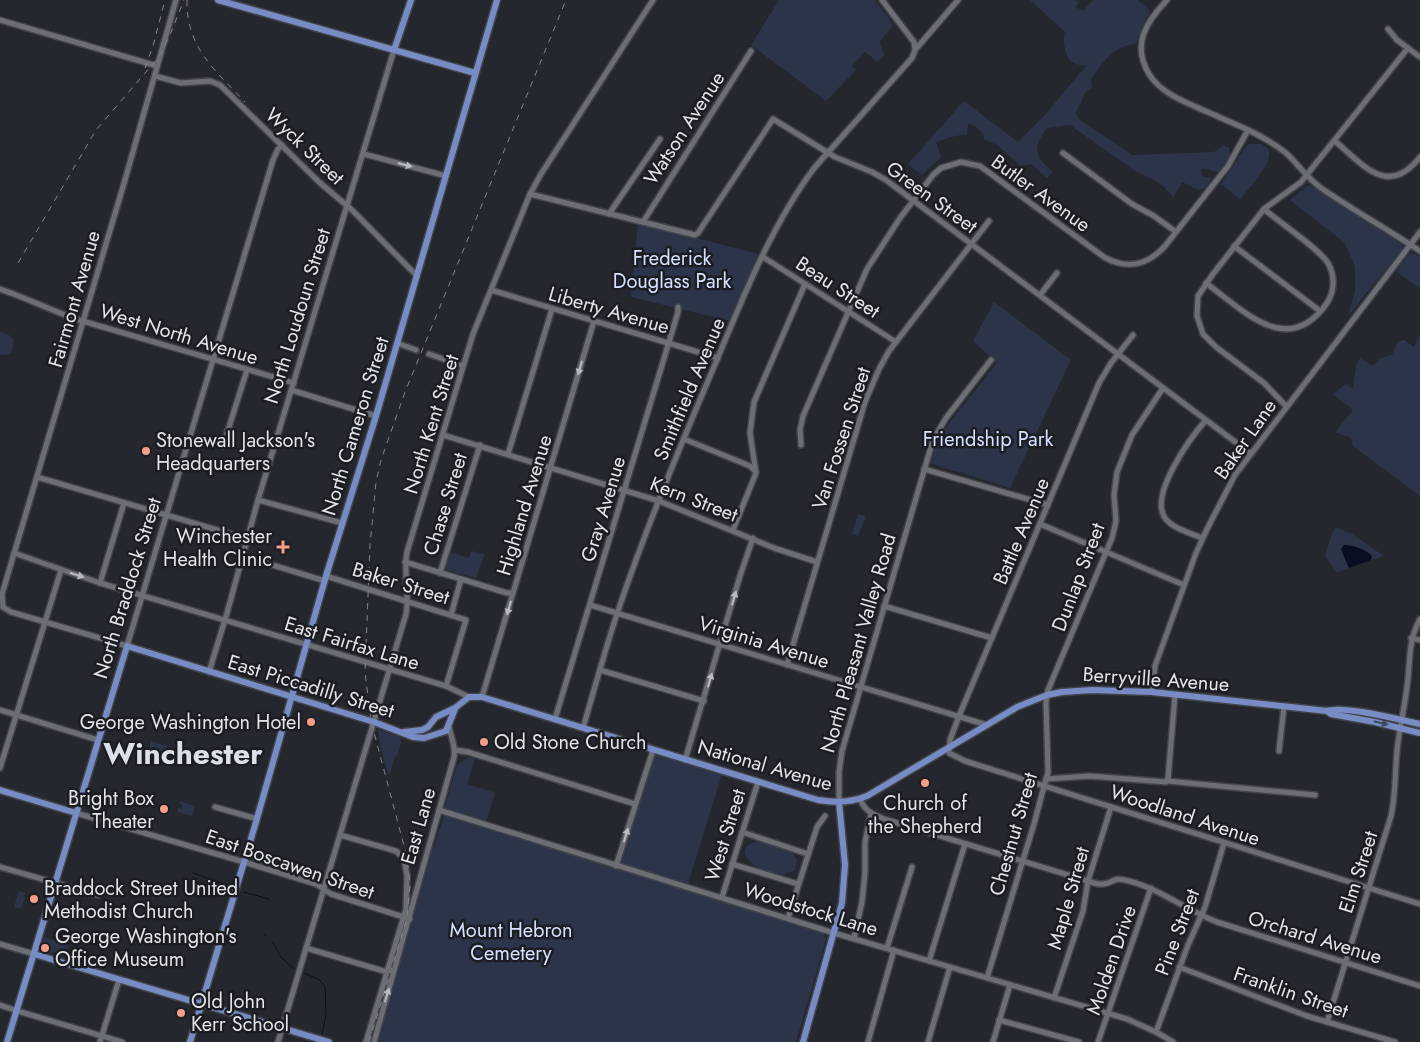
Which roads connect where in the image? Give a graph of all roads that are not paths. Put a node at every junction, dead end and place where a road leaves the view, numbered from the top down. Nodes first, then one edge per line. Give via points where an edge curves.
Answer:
1 (176, 0) edge
2 (218, 0) edge
3 (411, 0) edge
4 (497, 0) edge
5 (653, 0) edge
6 (882, 0) edge
7 (958, 0) edge
8 (1167, 0) edge
9 (230, 2) edge
10 (0, 20) edge
11 (1388, 29) dead end
12 (1408, 48) junction
13 (394, 50) junction
14 (915, 50) junction
15 (751, 51) dead end
16 (1420, 57) edge
17 (157, 66) junction
18 (475, 73) junction
19 (155, 76) junction
20 (1248, 130) junction
21 (660, 139) dead end
22 (1334, 141) junction
23 (282, 145) junction
24 (828, 153) junction
25 (1064, 153) dead end
26 (364, 154) junction
27 (1420, 158) edge
28 (446, 176) junction
29 (1306, 176) junction
30 (530, 194) junction
31 (913, 200) junction
32 (347, 206) junction
33 (1264, 209) junction
34 (609, 214) junction
35 (988, 221) dead end
36 (642, 222) junction
37 (1176, 232) junction
38 (1420, 232) edge
39 (971, 244) junction
40 (1410, 244) junction
41 (1234, 246) junction
42 (1420, 251) edge
43 (763, 256) junction
44 (1057, 273) dead end
45 (417, 276) junction
46 (1206, 283) junction
47 (805, 284) junction
48 (0, 289) edge
49 (491, 290) junction
50 (1040, 295) junction
51 (678, 307) dead end
52 (552, 309) junction
53 (1320, 311) junction
54 (848, 312) junction
55 (82, 321) junction
56 (594, 321) junction
57 (1132, 335) dead end
58 (397, 342) junction
59 (896, 342) junction
60 (669, 343) junction
61 (416, 350) dead end
62 (429, 354) dead end
63 (1118, 354) junction
64 (718, 358) junction
65 (212, 360) junction
66 (991, 360) dead end
67 (463, 366) junction
68 (246, 370) junction
69 (294, 384) junction
70 (1163, 388) junction
71 (292, 390) junction
72 (1286, 406) junction
73 (376, 416) junction
74 (1206, 420) junction
75 (443, 435) junction
76 (684, 439) junction
77 (480, 445) junction
78 (801, 445) dead end
79 (223, 446) dead end
80 (1250, 453) junction
81 (508, 454) junction
82 (551, 467) junction
83 (924, 469) junction
84 (756, 473) junction
85 (37, 477) junction
86 (625, 490) junction
87 (258, 500) junction
88 (659, 501) junction
89 (124, 503) junction
90 (1048, 506) junction
91 (166, 516) junction
92 (342, 523) junction
93 (1040, 524) junction
94 (733, 530) junction
95 (753, 538) junction
96 (1202, 538) junction
97 (248, 540) junction
98 (1107, 552) junction
99 (14, 553) junction
100 (243, 556) junction
101 (405, 562) junction
102 (818, 562) junction
103 (61, 570) junction
104 (440, 573) junction
105 (325, 579) junction
106 (461, 579) junction
107 (100, 583) junction
108 (1184, 585) junction
109 (513, 593) junction
110 (142, 596) junction
111 (407, 602) junction
112 (590, 605) junction
113 (884, 606) junction
114 (2, 609) edge
115 (617, 614) junction
116 (451, 615) junction
117 (1420, 619) edge
118 (225, 620) junction
119 (44, 622) junction
120 (992, 638) junction
121 (1411, 638) junction
122 (1420, 640) edge
123 (306, 644) junction
124 (720, 645) junction
125 (126, 646) junction
126 (787, 665) junction
127 (390, 670) junction
128 (600, 670) junction
129 (209, 672) junction
130 (446, 686) junction
131 (860, 687) junction
132 (1152, 692) junction
133 (1047, 695) junction
134 (1175, 695) junction
135 (292, 697) junction
136 (469, 697) junction
137 (482, 697) junction
138 (704, 701) junction
139 (1284, 706) junction
140 (455, 708) junction
141 (0, 710) edge
142 (1327, 711) junction
143 (16, 715) junction
144 (440, 716) junction
145 (959, 716) junction
146 (555, 719) junction
147 (1402, 720) junction
148 (374, 722) junction
149 (431, 723) junction
150 (987, 724) junction
151 (1420, 724) edge
152 (449, 725) junction
153 (583, 728) junction
154 (1401, 728) junction
155 (404, 732) junction
156 (1420, 732) edge
157 (440, 733) junction
158 (98, 740) junction
159 (454, 741) junction
160 (950, 746) junction
161 (455, 750) junction
162 (652, 750) junction
163 (1279, 751) dead end
164 (685, 760) junction
165 (0, 768) edge
166 (1167, 781) junction
167 (758, 782) junction
168 (1046, 782) junction
169 (0, 790) edge
170 (1314, 795) dead end
171 (860, 799) junction
172 (839, 802) junction
173 (635, 804) junction
174 (1110, 806) junction
175 (215, 807) dead end
176 (439, 810) junction
177 (76, 813) junction
178 (871, 814) junction
179 (825, 816) dead end
180 (257, 819) junction
181 (742, 832) junction
182 (340, 835) junction
183 (1224, 842) junction
184 (965, 844) junction
185 (808, 854) junction
186 (244, 862) junction
187 (1022, 862) junction
188 (732, 864) junction
189 (616, 866) junction
190 (0, 867) edge
191 (912, 867) dead end
192 (1088, 881) junction
193 (55, 883) junction
194 (798, 884) junction
195 (1151, 888) junction
196 (1368, 888) junction
197 (324, 889) junction
198 (98, 895) dead end
199 (722, 898) junction
200 (1420, 904) edge
201 (403, 916) junction
202 (1201, 916) junction
203 (788, 918) junction
204 (410, 919) junction
205 (834, 932) junction
206 (854, 938) junction
207 (0, 944) edge
208 (306, 948) junction
209 (887, 948) junction
210 (894, 950) junction
211 (34, 954) junction
212 (929, 961) junction
213 (1346, 963) junction
214 (950, 967) junction
215 (1179, 968) junction
216 (387, 972) junction
217 (987, 978) junction
218 (119, 980) junction
219 (1010, 985) junction
220 (1420, 986) edge
221 (1054, 998) junction
222 (0, 1005) edge
223 (202, 1005) junction
224 (17, 1010) junction
225 (1109, 1014) junction
226 (1000, 1020) junction
227 (1327, 1022) junction
228 (282, 1028) junction
229 (1156, 1032) junction
230 (101, 1039) edge
231 (7, 1042) edge
232 (122, 1042) edge
233 (190, 1042) edge
234 (278, 1042) edge
235 (328, 1042) edge
236 (366, 1042) edge
237 (374, 1042) edge
238 (803, 1042) edge
239 (868, 1042) edge
240 (928, 1042) edge
241 (994, 1042) edge
242 (1079, 1042) edge
243 (1098, 1042) edge
244 (1173, 1042) edge
245 (1395, 1042) edge

1 - 17 street, Fairmont Avenue
2 - 9 main road
3 - 13 main road, North Loudoun Street
4 - 18 main road, North Cameron Street
5 - 30 street, North Kent Street
6 - 14 street via 914,42
7 - 14 street, Smithfield Avenue
8 - 20 street via 1144,31 1142,54 1148,74 1168,93
9 - 13 main road
10 - 17 street
11 - 12 street
12 - 16 street
12 - 22 street
13 - 18 main road
13 - 26 street, North Loudoun Street
14 - 24 street, Smithfield Avenue via 912,58
15 - 36 street, Watson Avenue
17 - 19 street, Fairmont Avenue
18 - 28 main road, North Cameron Street
19 - 23 street, Wyck Street via 181,83 217,83
19 - 55 street, Fairmont Avenue
20 - 29 street via 1280,148
20 - 37 street, Butler Avenue via 1228,166
21 - 34 street
22 - 27 street via 1370,171 1386,177 1404,173
22 - 29 street
23 - 32 street, Wyck Street
23 - 65 street, North Braddock Street via 273,160
24 - 31 street, Green Street via 880,175
24 - 36 street, Green Street via 773,119 698,233 692,235
24 - 43 street, Smithfield Avenue via 792,200
25 - 37 street
26 -> 28 street
26 - 32 street, North Loudoun Street
28 - 45 main road, North Cameron Street
29 - 33 street
29 - 40 street
30 - 34 street
30 - 49 street, North Kent Street
31 - 37 street, Butler Avenue via 937,171 955,163 968,162 986,169 1116,263 1147,261
31 - 39 street, Green Street
31 - 54 street, Butler Avenue via 872,261
32 - 45 street, Wyck Street
32 - 69 street, North Loudoun Street
33 - 41 street
33 - 53 street via 1318,253 1329,266 1333,277 1332,290
34 - 36 street
35 - 39 street, Van Fossen Street
38 - 40 street, Baker Lane
39 - 50 street, Green Street
39 - 59 street, Van Fossen Street
40 - 42 street
40 - 72 street, Baker Lane
41 - 46 street
41 - 53 street
43 - 47 street, Beau Street
43 - 64 street, Smithfield Avenue
44 - 50 street
45 - 58 main road, North Cameron Street
46 - 53 street via 1259,322 1277,329 1302,326
46 - 72 street via 1198,296 1196,309 1204,334 1264,383
47 - 54 street, Beau Street
47 - 84 street via 754,402 750,433
48 - 55 street, West North Avenue
49 - 52 street, Liberty Avenue
49 - 67 street, North Kent Street
50 - 63 street, Green Street
51 - 60 street, Gray Avenue
52 - 56 street, Liberty Avenue
52 - 81 street
54 - 59 street, Beau Street
54 - 78 street, Butler Avenue via 803,416
55 - 65 street, West North Avenue
55 - 85 street, Fairmont Avenue
56 - 60 street, Liberty Avenue
56 -> 82 street, Highland Avenue
57 - 63 street, Battle Avenue
58 - 61 street
58 - 73 main road, North Cameron Street
59 - 102 street, Van Fossen Street via 869,390
60 - 64 street, Liberty Avenue
60 - 86 street, Gray Avenue
62 - 67 street
63 - 70 street, Green Street
63 - 90 street, Battle Avenue via 1100,381
64 - 76 street, Smithfield Avenue
65 - 68 street, West North Avenue
65 - 91 street, North Braddock Street
66 - 83 street, North Pleasant Valley Road via 936,431
67 - 75 street, North Kent Street
68 - 69 street, West North Avenue
68 - 79 street
69 - 71 street, North Loudoun Street
70 - 74 street, Green Street
70 - 98 street, Dunlap Street via 1132,435 1117,472 1114,495 1116,521
71 - 73 street
71 - 87 street, North Loudoun Street
72 - 80 street, Baker Lane
73 - 92 main road, North Cameron Street
74 - 80 street, Green Street
74 - 96 street via 1176,463 1160,503 1168,522
75 - 77 street, Kern Street
75 - 101 street, North Kent Street
76 - 84 street via 744,464
76 - 88 street, Smithfield Avenue
77 - 81 street, Kern Street
77 - 104 street, Chase Street
80 - 96 street, Baker Lane
81 - 82 street, Kern Street
82 - 86 street, Kern Street
82 - 109 street, Highland Avenue
83 - 90 street
83 - 113 street, North Pleasant Valley Road
84 - 94 street
85 - 89 street
85 - 99 street, Fairmont Avenue
86 - 88 street, Kern Street
86 - 112 street, Gray Avenue
87 - 92 street
87 - 97 street, North Loudoun Street
88 - 94 street, Kern Street
88 - 115 street, Smithfield Avenue
89 - 91 street
89 - 107 street
90 - 93 street, Battle Avenue
91 - 97 street
91 - 110 street, North Braddock Street
92 - 105 main road, North Cameron Street
93 - 98 street
93 - 120 street, Battle Avenue
94 - 95 street, Kern Street
95 - 102 street, Kern Street
124 -> 95 street
96 - 108 street, Baker Lane
97 - 100 street, North Loudoun Street
98 - 108 street
98 - 133 street, Dunlap Street
99 - 103 street, East Fairfax Lane
99 - 114 street, Fairmont Avenue via 2,594
100 - 105 street, Baker Street
100 - 118 street, North Loudoun Street
101 - 104 street
101 - 111 street, North Kent Street
102 - 126 street, Van Fossen Street
103 -> 107 street, East Fairfax Lane
103 - 119 street
104 - 106 street
105 - 111 street, Baker Street
105 - 123 main road, North Cameron Street
106 - 109 street
106 - 116 street
107 - 110 street, East Fairfax Lane
108 - 132 street, Baker Lane via 1155,666
109 -> 137 street, Highland Avenue
110 - 118 street, East Fairfax Lane
110 - 125 street, North Braddock Street
111 - 116 street, Baker Street
111 - 127 street, North Kent Street
112 - 115 street, Virginia Avenue
112 - 146 street, Gray Avenue
113 - 120 street
113 - 131 street, North Pleasant Valley Road
114 - 119 street
115 - 124 street, Virginia Avenue
115 - 128 street, Smithfield Avenue
116 - 130 street, Baker Street via 466,620
117 - 121 street
118 - 123 street, East Fairfax Lane
118 - 129 street, North Loudoun Street
119 - 125 street
119 - 143 street
120 - 145 street, Battle Avenue
121 - 122 street
121 - 147 street, Elm Street
123 - 127 street, East Fairfax Lane
123 - 135 main road, North Cameron Street
124 - 126 street, Virginia Avenue
138 -> 124 street
125 - 129 main road, East Piccadilly Street
125 - 158 main road, North Braddock Street
126 - 131 street, Virginia Avenue
127 - 130 street, East Fairfax Lane
127 - 148 street, North Kent Street
128 - 138 street
128 - 153 street, Smithfield Avenue
129 - 135 main road, East Piccadilly Street
130 - 136 street, East Fairfax Lane
131 - 145 street, Virginia Avenue
131 - 172 street, North Pleasant Valley Road via 842,751
132 - 133 main road, Berryville Avenue via 1082,690
132 - 134 main road, Berryville Avenue
133 - 150 main road, Berryville Avenue
133 - 168 street, Chestnut Street
134 - 139 main road, Berryville Avenue
134 - 166 street
135 - 148 main road, East Piccadilly Street
135 - 180 main road, North Cameron Street
136 - 137 main road
136 - 140 main road
137 - 146 main road, National Avenue
138 - 164 street
139 - 142 main road, Berryville Avenue
139 - 163 street
140 - 144 main road
140 - 152 main road
141 - 143 street
142 - 147 main road, Berryville Avenue via 1362,712
142 -> 154 main road, Berryville Avenue
143 - 158 street
143 - 165 street
144 - 149 main road
144 - 152 main road via 446,718
145 - 150 street, Virginia Avenue
145 - 160 street, Battle Avenue
146 - 153 main road, National Avenue
147 - 151 main road, Berryville Avenue
147 - 154 street, Elm Street
148 - 155 main road, East Piccadilly Street
148 - 182 street, North Kent Street
149 - 155 main road, East Piccadilly Street via 422,730
149 - 157 main road via 433,730
150 - 160 main road, Berryville Avenue
152 - 157 main road
152 - 159 street, East Lane
153 - 162 main road, National Avenue
154 - 156 main road, Berryville Avenue
154 - 196 street, Elm Street via 1392,810
155 - 157 main road, East Piccadilly Street via 419,738
157 - 159 street
158 - 177 main road, North Braddock Street
159 - 161 street, East Lane
160 - 168 street, Woodland Avenue via 952,755
160 - 171 main road, Berryville Avenue
161 - 173 street
161 - 176 street, East Lane
162 - 164 main road, National Avenue
162 - 173 street
164 - 167 main road, National Avenue
166 - 168 street via 1082,776
166 - 170 street
167 - 172 main road, National Avenue via 818,800
167 - 181 street, West Street
168 - 174 street, Woodland Avenue
168 - 187 street, Chestnut Street
169 - 177 main road
171 - 172 main road, National Avenue
171 - 178 street via 862,806
172 - 205 main road, North Pleasant Valley Road via 844,874 842,903
189 -> 173 street
174 - 183 street, Woodland Avenue
174 - 192 street, Maple Street
175 - 180 street
176 - 189 street, Woodstock Lane
176 - 204 street, East Lane
177 - 186 street, East Boscawen Street
177 - 193 main road, North Braddock Street
178 - 184 street
178 - 206 street via 865,842 862,902
179 - 185 street via 818,824
180 - 186 main road, North Cameron Street
181 - 185 street
181 - 188 street, West Street
182 - 197 street, North Kent Street
182 - 201 street via 400,854 407,875 407,901
183 - 196 street, Woodland Avenue
183 - 202 street, Pine Street
184 - 187 street
184 - 212 street
185 - 194 street
186 - 197 street, East Boscawen Street
186 - 223 main road, North Cameron Street
187 - 192 street
187 - 217 street, Chestnut Street
188 - 194 street
188 - 199 street, West Street
189 - 199 street, Woodstock Lane
190 - 193 street
191 - 209 street
192 - 195 street via 1102,884 1120,879
192 - 221 street, Maple Street via 1083,911
193 - 198 street
193 - 211 main road, North Braddock Street
194 - 203 street
195 - 202 street
195 - 225 street, Molden Drive
196 - 200 street, Woodland Avenue
196 - 213 street, Elm Street
197 - 201 street, East Boscawen Street
197 - 208 street, North Kent Street
199 - 203 street, Woodstock Lane
201 - 204 street, East Boscawen Street
201 - 216 street
202 - 213 street, Orchard Avenue
202 - 215 street, Pine Street
203 - 205 street, Woodstock Lane
237 -> 204 street, East Lane
205 - 206 street, Woodstock Lane
205 - 238 main road, North Pleasant Valley Road
206 - 209 street, Woodstock Lane
207 - 211 street
208 - 216 street
208 - 228 street, North Kent Street
209 - 210 street, Woodstock Lane
210 - 212 street, Woodstock Lane
210 - 239 street
211 - 218 main road
211 - 224 main road, North Braddock Street
212 - 214 street, Woodstock Lane
213 - 220 street, Orchard Avenue
213 - 227 street, Elm Street
214 - 217 street, Woodstock Lane
214 - 240 street
215 - 227 street, Franklin Street
215 - 229 street, Pine Street
216 - 236 street
217 - 219 street, Woodstock Lane
218 - 223 main road
218 - 230 street
219 - 221 street, Woodstock Lane
219 - 226 street
221 - 225 street, Woodstock Lane
222 - 224 street
223 - 228 main road
223 - 233 main road, North Cameron Street
224 - 230 street
224 - 231 main road, North Braddock Street
225 - 229 street, Woodstock Lane
225 - 243 street, Molden Drive
226 - 241 street
226 - 242 street
227 - 245 street, Franklin Street
228 - 234 street, North Kent Street
228 - 235 main road
229 - 244 street, Woodstock Lane
230 - 232 street

